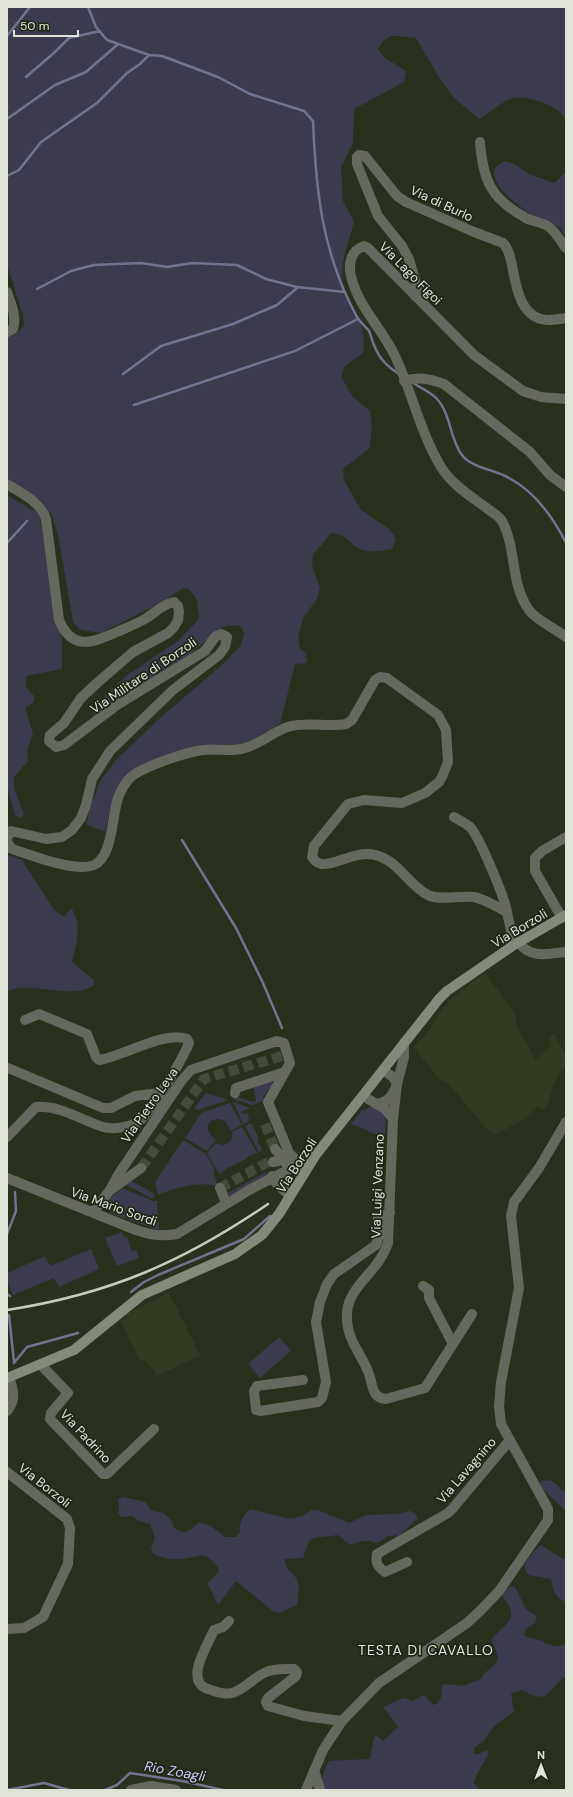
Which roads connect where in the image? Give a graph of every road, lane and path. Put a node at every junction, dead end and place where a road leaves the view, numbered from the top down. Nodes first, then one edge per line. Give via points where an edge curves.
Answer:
1 (480, 142) dead end
2 (566, 248) edge
3 (7, 292) edge
4 (415, 296) junction
5 (566, 318) edge
6 (7, 332) edge
7 (404, 381) junction
8 (566, 399) edge
9 (7, 484) edge
10 (566, 487) edge
11 (566, 637) edge
12 (454, 817) dead end
13 (566, 837) edge
14 (7, 838) edge
15 (7, 842) edge
16 (507, 912) junction
17 (564, 916) edge
18 (516, 944) junction
19 (566, 952) edge
20 (25, 1020) dead end
21 (404, 1043) junction
22 (282, 1056) dead end
23 (8, 1068) dead end
24 (383, 1070) junction
25 (286, 1071) junction
26 (397, 1084) junction
27 (235, 1093) dead end
28 (160, 1094) junction
29 (363, 1096) junction
30 (377, 1104) junction
31 (393, 1119) junction
32 (566, 1122) edge
33 (7, 1137) edge
34 (276, 1156) tunnel mouth
35 (315, 1156) junction
36 (300, 1164) junction
37 (141, 1168) tunnel mouth
38 (290, 1169) junction
39 (272, 1176) junction
40 (7, 1178) edge
41 (220, 1188) dead end
42 (110, 1190) junction
43 (290, 1196) junction
44 (226, 1203) junction
45 (93, 1213) junction
46 (390, 1214) junction
47 (423, 1286) dead end
48 (472, 1314) dead end
49 (453, 1344) junction
50 (41, 1365) junction
51 (8, 1378) edge
52 (303, 1380) dead end
53 (7, 1411) edge
54 (154, 1429) dead end
55 (510, 1440) junction
56 (7, 1472) edge
57 (407, 1562) dead end
58 (229, 1621) dead end
59 (7, 1629) edge
60 (342, 1721) junction
61 (314, 1770) junction
62 (131, 1790) edge
63 (176, 1790) edge
64 (306, 1790) edge
65 (320, 1790) edge

1 - 2 street via 482,166 497,197 521,215 550,227
3 - 6 street via 15,323 13,329
4 - 5 street, Via di Burlo via 417,287 409,259 378,216 357,164 356,157 359,155 365,156 397,196 406,202 503,243 510,256 519,296 529,313 543,320
4 - 7 street, Via Lago Figoi via 368,248 364,246 355,251 351,258 350,271 355,289 395,356
4 - 8 street, Via Lago Figoi via 474,355 523,391 541,397
7 - 10 street via 428,378 444,384 530,452 550,475
7 - 11 street, Via Lago Figoi via 422,427 448,478 501,519 508,535 512,564 521,597 530,612
9 - 14 street, Via Militare di Borzoli via 42,509 46,519 59,620 64,631 73,639 90,643 146,619 167,603 174,602 178,606 178,620 168,633 133,652 81,698 64,723 50,735 49,741 56,747 64,745 117,704 205,651 215,637 221,634 227,637 225,648 219,655 173,690 110,750 92,780 81,818 72,830 62,836 46,839 12,831
12 - 16 street via 470,827 477,837 505,900
13 - 17 street via 542,851 536,858 535,870
15 - 16 street via 12,849 70,866 95,865 108,848 118,798 128,779 142,770 172,758 203,750 228,752 249,747 291,726 346,724 352,720 375,680 383,678 398,685 441,719 446,730 447,742 448,762 444,773 432,788 407,802 364,800 348,804 314,846 314,860 323,864 357,855 377,855 398,868 430,896 476,897
16 - 18 street
17 - 18 main road, Via Borzoli
18 - 19 street via 534,954
18 - 21 main road, Via Borzoli via 447,991
20 - 28 street via 39,1014 87,1034 99,1060 143,1045 182,1037 187,1039 189,1043 182,1059
21 - 24 main road, Via Borzoli
21 - 26 street, Via Luigi Venzano via 404,1057
22 - 25 street
23 - 28 street via 103,1108 111,1108 135,1096
24 - 26 street via 393,1077
24 - 29 main road, Via Borzoli
25 - 27 street via 236,1088
25 - 36 street via 268,1102 289,1153
25 - 42 street, Via Pietro Leva via 290,1063 284,1043 277,1041 190,1070
26 - 30 street via 388,1100
26 - 31 street, Via Luigi Venzano
28 - 33 street via 138,1122 120,1127 105,1128 56,1108 36,1107
29 - 30 street, Via Luigi Venzano
29 - 35 main road, Via Borzoli
30 - 31 street, Via Luigi Venzano
31 - 46 street, Via Luigi Venzano
32 - 55 street via 539,1168 514,1202 511,1216 519,1288 501,1382 499,1406 501,1424
34 - 38 street
35 - 36 street, Via Mario Sordi
35 - 43 main road, Via Borzoli
36 - 38 street, Via Mario Sordi
37 - 42 street
38 - 39 street, Via Mario Sordi
39 - 43 street
39 - 44 street, Via Mario Sordi
40 - 45 street, Via Mario Sordi
41 - 44 street
42 - 45 street, Via Pietro Leva
43 - 50 main road, Via Borzoli via 268,1228 246,1247 142,1295 74,1350
44 - 45 street, Via Mario Sordi via 177,1234 168,1236 150,1235
46 - 49 street, Via Luigi Venzano via 390,1234 385,1253 354,1292 347,1310 350,1334 366,1366 375,1394 386,1399 425,1388
46 - 52 street via 378,1218 380,1232 376,1245 334,1274 323,1293 316,1322 326,1382 322,1398 318,1402 256,1410 254,1391 257,1386
47 - 49 street via 429,1290 429,1298
48 - 49 street, Via Luigi Venzano
50 - 51 main road, Via Borzoli
50 - 54 street, Via Padrino via 68,1393 51,1413 50,1419 103,1474 108,1474
51 - 53 street, Via Borzoli via 14,1397
55 - 57 street, Via Lavagnino via 448,1513 377,1554 375,1560 379,1568 385,1572
55 - 60 street via 548,1509 547,1524 498,1592 481,1610 467,1623 379,1683
56 - 59 street, Via Borzoli via 67,1519 70,1528 67,1568 43,1617 24,1628
58 - 60 street via 223,1628 214,1630 198,1666 199,1684 204,1688 229,1694 265,1672 292,1669 296,1671 296,1676 268,1698 268,1706 304,1716
60 - 61 street via 323,1750
61 - 64 street
61 - 65 street
62 - 63 street via 151,1786

